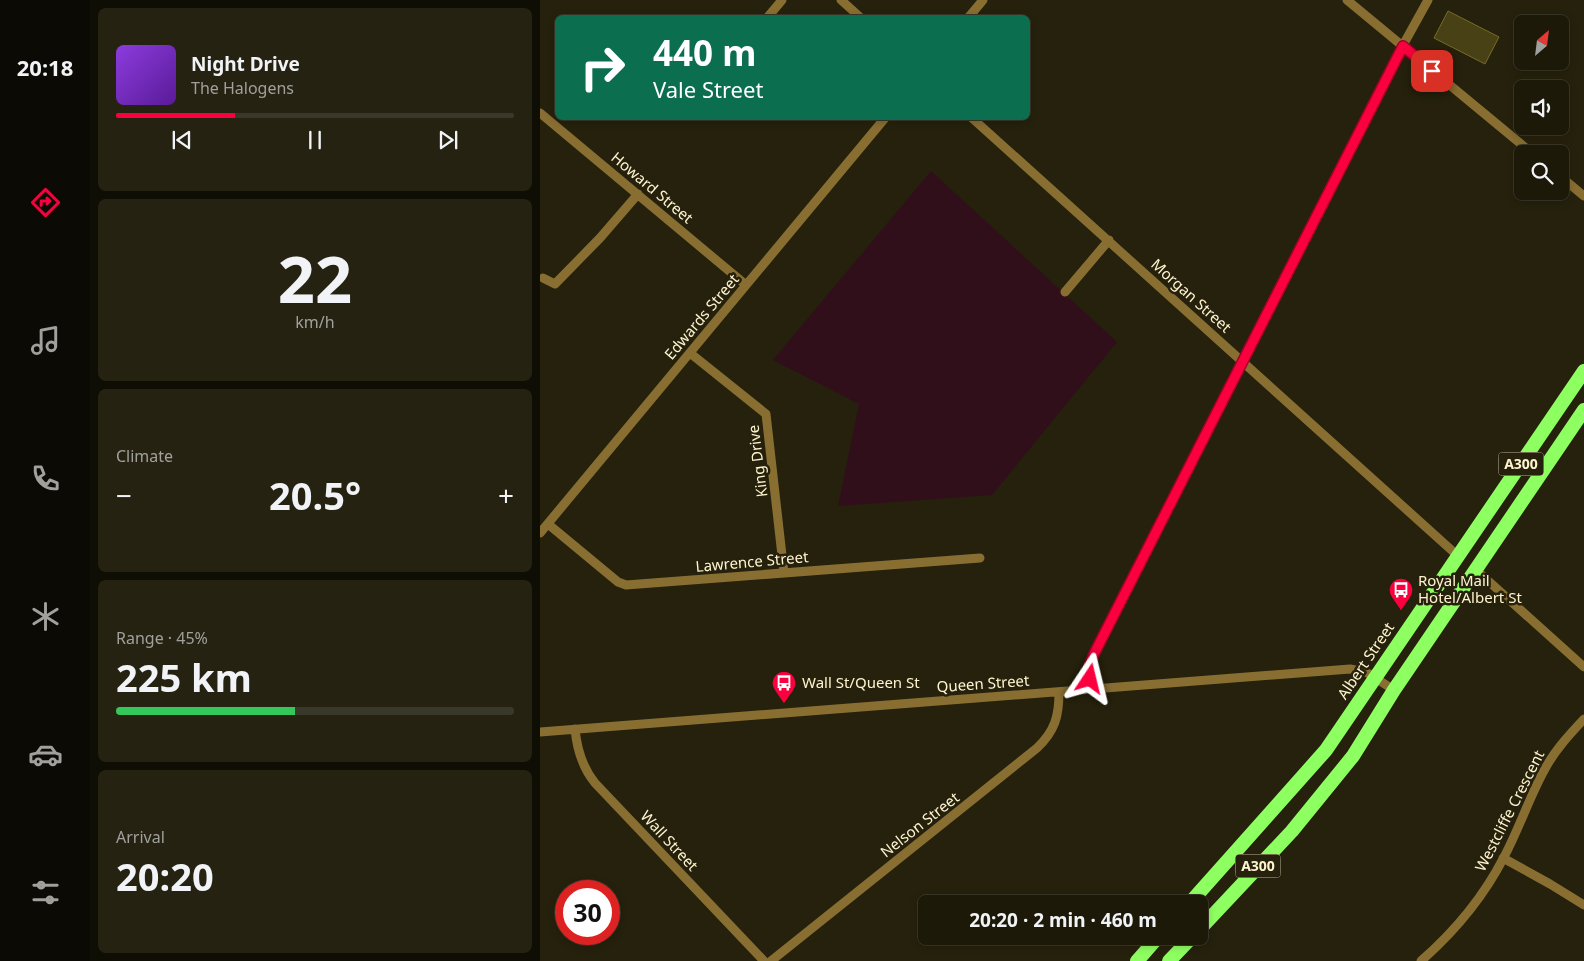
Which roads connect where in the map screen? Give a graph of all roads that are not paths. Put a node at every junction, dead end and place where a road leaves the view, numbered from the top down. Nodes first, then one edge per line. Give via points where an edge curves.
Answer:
1 (782, 0) edge
2 (841, 0) edge
3 (983, 0) edge
4 (1347, 0) edge
5 (1428, 0) edge
6 (770, 15) edge
7 (857, 15) edge
8 (970, 15) edge
9 (1403, 46) junction
10 (540, 113) edge
11 (883, 120) edge
12 (974, 120) edge
13 (1522, 145) edge
14 (1569, 184) edge
15 (638, 194) junction
16 (1584, 196) edge
17 (1109, 240) junction
18 (543, 278) dead end
19 (746, 284) junction
20 (1065, 292) dead end
21 (690, 353) junction
22 (1243, 362) junction
23 (1584, 372) edge
24 (1584, 410) edge
25 (548, 524) junction
26 (540, 534) edge
27 (1458, 556) junction
28 (980, 558) dead end
29 (1475, 569) junction
30 (784, 573) junction
31 (1584, 667) edge
32 (1375, 678) junction
33 (1090, 689) junction
34 (1394, 690) junction
35 (1059, 692) junction
36 (1584, 719) edge
37 (575, 729) junction
38 (540, 732) edge
39 (1504, 858) junction
40 (1197, 895) edge
41 (1584, 905) edge
42 (1208, 920) edge
43 (1151, 945) edge
44 (1184, 945) edge
45 (764, 961) edge
46 (771, 961) edge
47 (1137, 961) edge
48 (1169, 961) edge
49 (1421, 961) edge

1 - 6 street
2 - 7 street
3 - 8 street
4 - 9 street
5 - 9 street
9 - 13 street
9 - 22 street
10 - 15 street, Howard Street
11 - 19 street, Edwards Street
12 - 17 street, Morgan Street
14 - 16 street
15 - 18 street via 555,284
15 - 19 street, Howard Street
17 - 20 street
17 - 22 street, Morgan Street
19 - 21 street, Edwards Street
21 - 25 street, Edwards Street
21 - 30 street, King Drive via 766,414
22 - 27 street, Morgan Street
22 - 33 street via 1094,654 1089,671
23 - 27 highway, Albert Street / A300
24 - 29 highway, A300
25 - 26 street, Edwards Street
25 - 30 street, Lawrence Street via 624,585
27 - 32 highway, Albert Street / A300
28 - 30 street, Lawrence Street
29 - 31 street
29 - 34 highway, A300
32 - 33 street, Queen Street via 1366,672 1350,670
32 - 34 street, Queen Street
32 - 40 highway, Albert Street / A300 via 1326,750
33 - 35 street, Queen Street
34 - 42 highway, A300 via 1353,756 1331,784 1292,831
35 - 37 street, Queen Street
35 - 46 street, Nelson Street via 1055,724 1037,748
36 - 39 street, Westcliffe Crescent via 1546,767
37 - 38 street, Queen Street
37 - 45 street, Wall Street via 582,763 595,783
39 - 41 street
39 - 49 street, Westcliffe Crescent via 1456,926
43 - 47 highway
44 - 48 highway

